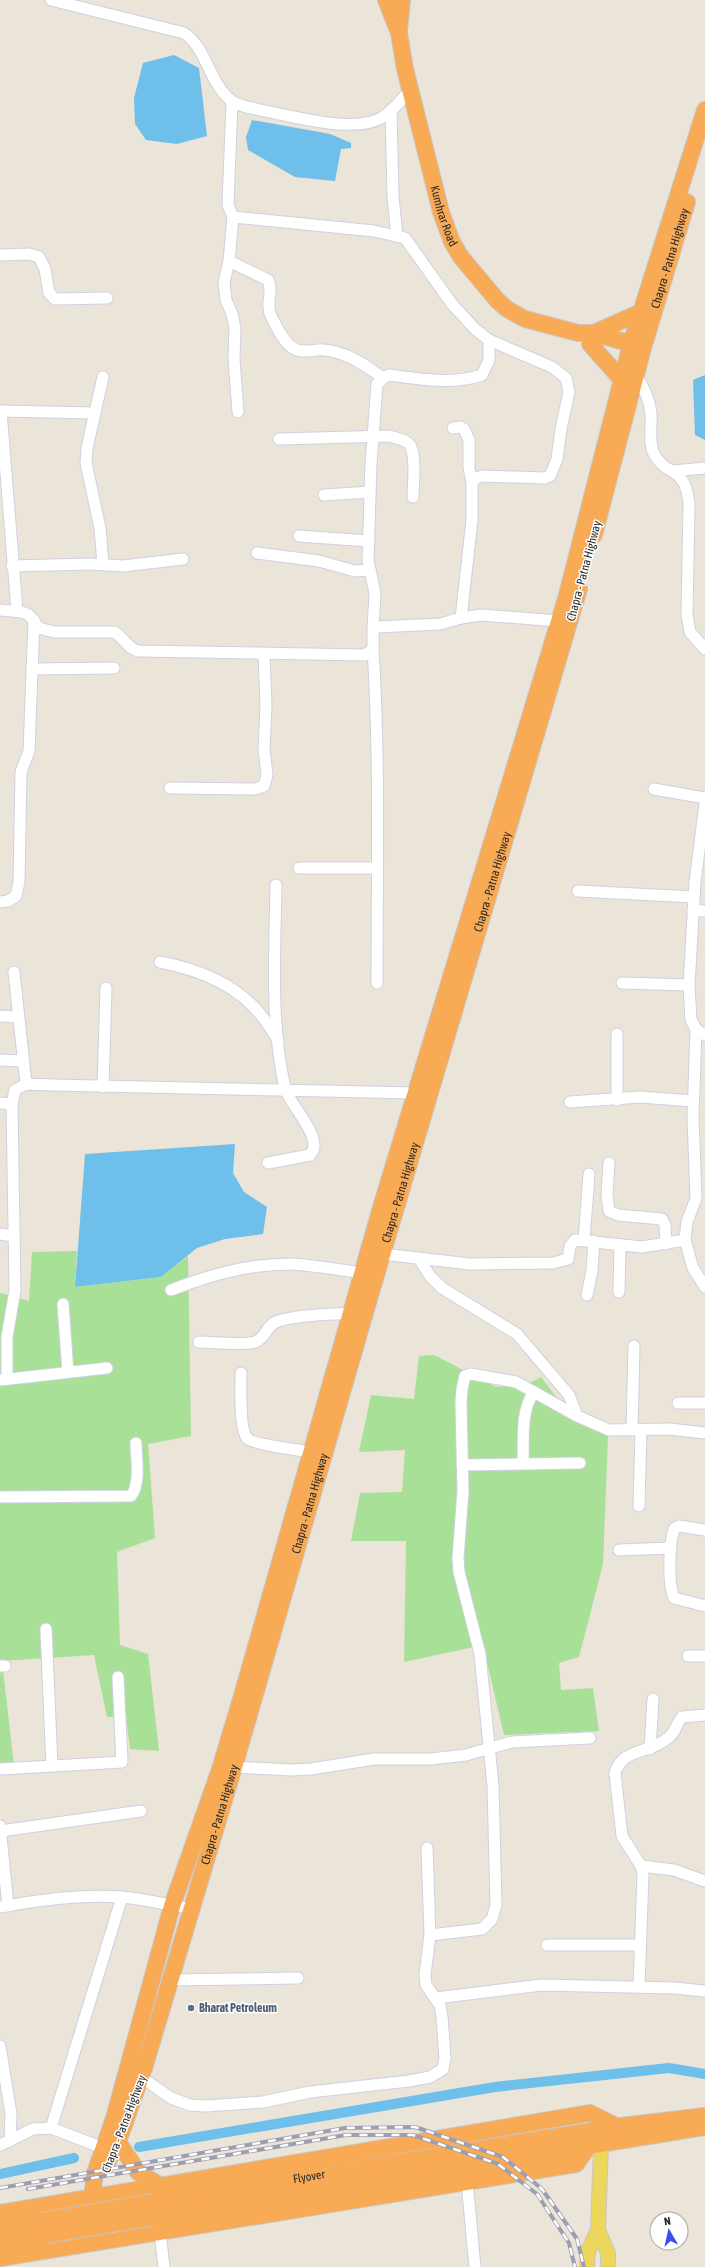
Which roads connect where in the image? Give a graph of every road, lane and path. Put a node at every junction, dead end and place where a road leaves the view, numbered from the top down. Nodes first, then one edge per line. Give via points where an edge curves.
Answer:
1 (51, 0) edge
2 (386, 0) edge
3 (402, 0) edge
4 (399, 32) junction
5 (411, 89) junction
6 (232, 102) junction
7 (391, 110) junction
8 (705, 110) edge
9 (705, 143) edge
10 (233, 217) junction
11 (397, 236) junction
12 (0, 255) edge
13 (229, 261) junction
14 (107, 298) dead end
15 (641, 312) junction
16 (592, 339) junction
17 (489, 340) junction
18 (636, 351) junction
19 (103, 376) dead end
20 (382, 378) junction
21 (629, 378) junction
22 (0, 411) edge
23 (238, 412) dead end
24 (95, 413) junction
25 (453, 428) dead end
26 (373, 436) junction
27 (279, 439) dead end
28 (705, 468) edge
29 (673, 471) junction
30 (472, 483) junction
31 (370, 492) junction
32 (324, 495) dead end
33 (413, 497) dead end
34 (299, 536) dead end
35 (369, 541) junction
36 (257, 553) dead end
37 (183, 560) dead end
38 (103, 564) junction
39 (12, 566) junction
40 (370, 570) junction
41 (0, 610) edge
42 (17, 611) junction
43 (461, 618) junction
44 (34, 620) junction
45 (558, 621) junction
46 (373, 629) junction
47 (373, 649) junction
48 (705, 650) edge
49 (264, 653) junction
50 (114, 668) dead end
51 (32, 669) junction
52 (170, 788) dead end
53 (654, 789) dead end
54 (705, 798) edge
55 (705, 804) edge
56 (299, 868) dead end
57 (377, 868) junction
58 (276, 885) dead end
59 (578, 892) dead end
60 (694, 897) junction
61 (0, 902) edge
62 (693, 910) junction
63 (705, 911) edge
64 (160, 962) dead end
65 (14, 972) dead end
66 (377, 983) dead end
67 (622, 983) dead end
68 (689, 985) junction
69 (106, 988) dead end
70 (0, 1016) edge
71 (18, 1017) junction
72 (700, 1032) edge
73 (616, 1034) dead end
74 (278, 1040) junction
75 (0, 1060) edge
76 (23, 1061) junction
77 (26, 1084) junction
78 (103, 1087) junction
79 (285, 1090) junction
80 (416, 1093) junction
81 (617, 1100) junction
82 (693, 1101) junction
83 (570, 1102) dead end
84 (0, 1103) edge
85 (12, 1104) junction
86 (268, 1163) dead end
87 (609, 1163) dead end
88 (589, 1174) dead end
89 (0, 1234) edge
90 (13, 1236) junction
91 (589, 1240) junction
92 (685, 1240) junction
93 (666, 1244) junction
94 (620, 1245) junction
95 (382, 1254) junction
96 (420, 1260) junction
97 (362, 1273) junction
98 (705, 1287) edge
99 (172, 1290) dead end
100 (619, 1292) dead end
101 (587, 1294) dead end
102 (63, 1304) dead end
103 (351, 1314) junction
104 (199, 1342) dead end
105 (634, 1346) dead end
106 (107, 1368) dead end
107 (68, 1372) junction
108 (241, 1373) dead end
109 (3, 1380) edge
110 (534, 1392) junction
111 (678, 1403) dead end
112 (705, 1403) edge
113 (577, 1416) junction
114 (637, 1430) junction
115 (705, 1432) edge
116 (136, 1443) dead end
117 (311, 1452) junction
118 (580, 1463) dead end
119 (462, 1464) junction
120 (523, 1464) junction
121 (0, 1497) edge
122 (639, 1506) dead end
123 (705, 1530) edge
124 (671, 1548) junction
125 (619, 1550) dead end
126 (705, 1606) edge
127 (46, 1629) dead end
128 (688, 1656) dead end
129 (705, 1656) edge
130 (118, 1677) dead end
131 (653, 1699) dead end
132 (705, 1715) edge
133 (590, 1738) dead end
134 (489, 1747) junction
135 (650, 1749) junction
136 (52, 1766) junction
137 (234, 1767) junction
138 (0, 1769) edge
139 (141, 1810) dead end
140 (0, 1826) edge
141 (0, 1831) edge
142 (428, 1848) dead end
143 (641, 1866) junction
144 (705, 1881) edge
145 (122, 1897) junction
146 (4, 1906) edge
147 (172, 1906) junction
148 (192, 1909) junction
149 (430, 1935) junction
150 (547, 1945) dead end
151 (640, 1945) junction
152 (298, 1978) dead end
153 (170, 1980) junction
154 (639, 1987) junction
155 (705, 1991) edge
156 (436, 1998) junction
157 (0, 2046) edge
158 (141, 2077) junction
159 (705, 2116) edge
160 (618, 2127) junction
161 (705, 2127) edge
162 (51, 2128) junction
163 (118, 2142) junction
164 (5, 2143) edge
165 (594, 2146) junction
166 (103, 2148) junction
167 (95, 2173) junction
168 (467, 2182) junction
169 (159, 2185) junction
170 (118, 2193) junction
171 (95, 2199) junction
172 (75, 2200) junction
173 (153, 2209) junction
174 (18, 2210) junction
175 (0, 2213) edge
176 (0, 2228) edge
177 (44, 2228) junction
178 (598, 2230) junction
179 (160, 2232) junction
180 (125, 2238) junction
181 (102, 2241) junction
182 (0, 2242) edge
183 (81, 2244) junction
184 (0, 2258) edge
185 (164, 2267) edge
186 (475, 2267) edge
187 (587, 2267) edge
188 (608, 2267) edge

1 - 6 street via 184,33 195,43 212,77
2 - 4 highway, Kumhrar Road
3 - 4 highway, Kumhrar Road
4 - 5 highway, Kumhrar Road
5 - 7 street
5 - 16 highway, Kumhrar Road via 441,212 452,242 461,257 507,309 525,319
6 - 7 street via 352,125 375,121
6 - 10 street via 228,205
7 - 11 street via 392,197
8 - 15 highway, Chapra - Patna Highway
9 - 18 highway, Chapra - Patna Highway
10 - 11 street via 374,231
10 - 13 street
11 - 17 street via 411,244 460,314
12 - 14 street via 29,254 39,257 45,269 48,293 56,299
13 - 20 street via 268,280 269,310 291,346 297,350 326,350 336,353 358,362
13 - 23 street via 224,292 235,328 234,359
15 - 16 highway
15 - 18 highway, Chapra - Patna Highway
16 - 18 highway, Kumhrar Road
16 - 21 highway
17 - 20 street via 489,360 486,368 482,375 474,378
17 - 30 street via 552,366 566,378 569,392 557,459 550,476 482,476
18 - 21 highway, Chapra - Patna Highway
19 - 24 street
20 - 26 street via 377,384
21 - 29 street via 647,394 650,404 650,441 654,453 659,461
21 - 45 highway, Chapra - Patna Highway
21 - 95 highway, Chapra - Patna Highway via 576,603
22 - 24 street
22 - 39 street
24 - 38 street via 86,463 100,528
25 - 30 street via 460,427 467,434
26 - 27 street
26 - 31 street
26 - 33 street via 389,436 409,444 414,458
28 - 29 street
29 - 48 street via 683,479 688,500 688,624 695,639
30 - 43 street via 472,520
31 - 32 street
31 - 35 street
34 - 35 street
35 - 40 street
36 - 40 street via 320,561 355,572
37 - 38 street via 123,566
38 - 39 street
39 - 42 street
40 - 46 street via 375,593
41 - 42 street
42 - 44 street
43 - 45 street via 481,615
43 - 46 street via 440,624 395,625
44 - 49 street via 39,628 54,632 114,632 121,636 132,650
44 - 51 street
45 - 80 highway, Chapra - Patna Highway
46 - 47 street
47 - 49 street via 365,655
47 - 57 street via 378,748
49 - 52 street via 264,749 267,775 264,786 255,789
50 - 51 street
51 - 61 street via 29,751 21,772 19,882 16,896
53 - 54 street
55 - 60 street
56 - 57 street
57 - 66 street
58 - 74 street via 274,986
59 - 60 street
60 - 62 street
62 - 63 street
62 - 68 street
64 - 74 street via 184,966 205,974 234,992 260,1014
65 - 71 street
67 - 68 street
68 - 72 street via 691,1020
69 - 78 street
70 - 71 street
71 - 76 street
72 - 82 street
73 - 81 street
74 - 79 street
75 - 76 street
76 - 77 street
77 - 78 street
77 - 85 street via 15,1090
78 - 79 street
79 - 80 street
79 - 86 street via 310,1131 314,1151 301,1158
80 - 97 highway, Chapra - Patna Highway
81 - 82 street via 640,1097
81 - 83 street
82 - 92 street via 696,1198 687,1222
84 - 85 street
85 - 90 street
87 - 93 street via 609,1211 618,1215 662,1219 665,1225
88 - 91 street
89 - 90 street
90 - 109 street via 15,1296 7,1337
91 - 94 street
91 - 96 street via 572,1242 568,1259 553,1263 470,1264
91 - 101 street via 592,1271
92 - 93 street
92 - 98 street via 693,1268
93 - 94 street via 642,1247
94 - 100 street
95 - 96 street
95 - 137 highway, Chapra - Patna Highway
96 - 113 street via 430,1276 442,1288 521,1338 569,1395
97 - 99 street via 295,1265 252,1266 204,1277
97 - 103 highway, Chapra - Patna Highway
102 - 107 street
103 - 104 street via 277,1321 260,1340 251,1343
103 - 117 highway, Chapra - Patna Highway
105 - 114 street
106 - 107 street
107 - 109 street
108 - 117 street via 243,1430 249,1439
110 - 113 street
110 - 119 street via 502,1378 471,1374 465,1376 461,1402
110 - 120 street via 525,1414
111 - 112 street
113 - 114 street via 609,1430
114 - 115 street
114 - 122 street
116 - 121 street via 136,1478 131,1496
117 - 147 highway, Chapra - Patna Highway via 220,1769
118 - 120 street
119 - 120 street
119 - 134 street via 459,1572 480,1654
123 - 124 street via 676,1527 672,1534
124 - 125 street
124 - 126 street via 671,1588 674,1598
127 - 136 street
128 - 129 street
130 - 136 street via 122,1762
131 - 135 street
132 - 135 street via 682,1717 672,1734
133 - 134 street via 512,1742
134 - 137 street via 466,1755 431,1759 374,1759 311,1769
134 - 149 street via 493,1786 496,1893 494,1913 488,1926 482,1929
135 - 143 street via 626,1756 618,1764 615,1772 622,1836
136 - 138 street
137 - 148 highway, Chapra - Patna Highway
139 - 141 street
140 - 141 street
141 - 146 street
142 - 149 street
143 - 144 street via 674,1870
143 - 151 street via 644,1885
145 - 146 street via 47,1899
145 - 147 street
145 - 162 street
147 - 148 street
147 - 166 highway, Chapra - Patna Highway via 114,2118
148 - 153 highway, Chapra - Patna Highway
149 - 156 street via 425,1975 426,1985
150 - 151 street
151 - 154 street
152 - 153 street
153 - 158 highway, Chapra - Patna Highway
154 - 155 street
154 - 156 street via 541,1984
156 - 158 street via 442,2017 445,2058 443,2069 430,2077 310,2092 263,2102 206,2106 171,2098
157 - 164 street via 11,2114
158 - 163 highway, Chapra - Patna Highway
159 - 160 highway, Flyover
160 - 169 highway via 590,2113
160 - 173 highway, Flyover
161 - 165 highway, Flyover
162 - 164 street via 34,2129
162 - 166 street
163 - 169 highway via 138,2172
163 - 171 highway, Chapra - Patna Highway via 105,2168
165 - 168 highway via 576,2164
165 - 173 highway, Flyover
165 - 178 main road
166 - 167 highway, Chapra - Patna Highway
167 - 171 highway
167 - 174 highway via 81,2188 66,2196
168 - 179 highway
168 - 186 street
169 - 170 highway
170 - 171 highway
170 - 180 highway
171 - 172 highway
171 - 181 highway, Chapra - Patna Highway
172 - 174 highway
172 - 183 highway
173 - 177 highway, Flyover, bridge
174 - 175 highway
176 - 177 highway, Flyover
177 - 182 highway, Flyover
178 - 187 main road via 588,2251
178 - 188 main road via 608,2253
179 - 180 highway
179 - 185 street
180 - 181 highway
181 - 183 highway
183 - 184 highway

